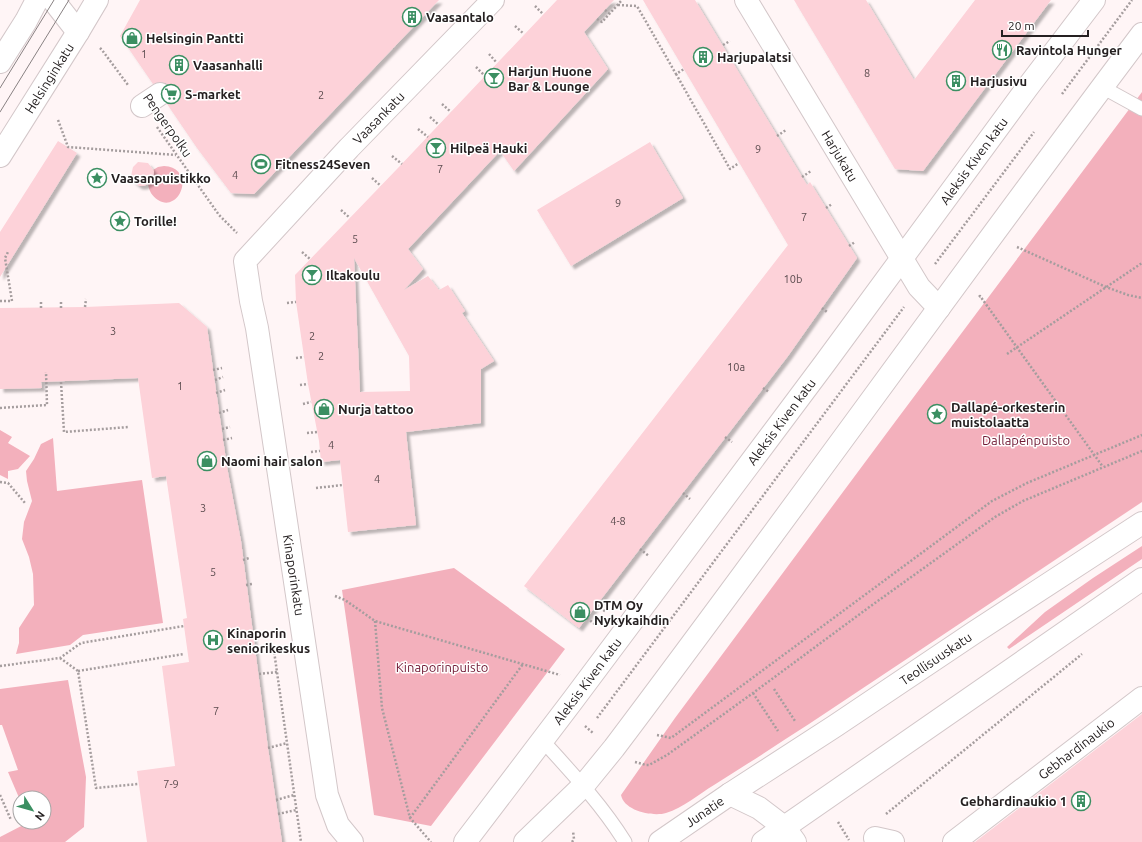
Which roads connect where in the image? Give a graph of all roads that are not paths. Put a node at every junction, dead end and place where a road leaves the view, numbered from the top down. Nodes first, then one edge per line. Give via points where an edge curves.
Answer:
1 (37, 0) edge
2 (53, 0) edge
3 (97, 0) edge
4 (493, 0) edge
5 (746, 0) edge
6 (1094, 0) edge
7 (78, 32) junction
8 (1142, 34) edge
9 (0, 62) edge
10 (1102, 87) junction
11 (160, 94) dead end
12 (142, 106) road end
13 (1142, 109) edge
14 (0, 156) edge
15 (902, 259) junction
16 (251, 301) joint
17 (938, 308) junction
18 (1142, 523) edge
19 (1142, 579) edge
20 (1142, 698) edge
21 (543, 741) junction
22 (583, 786) junction
23 (730, 794) junction
24 (789, 834) edge
25 (352, 842) edge
26 (465, 842) edge
27 (525, 842) edge
28 (625, 842) edge
29 (660, 842) edge
30 (763, 842) edge
31 (954, 842) edge

1 - 9 street
2 - 7 street
3 - 7 street, Helsinginkatu
4 - 16 street, Vaasankatu via 349,148 245,261
5 - 15 street, Harjukatu
6 - 15 street, Aleksis Kiven katu
7 - 14 street, Helsinginkatu
8 - 10 street
10 - 13 lane
10 - 17 street
11 - 12 street
15 - 17 street, Harjukatu via 919,287
15 - 21 street, Aleksis Kiven katu
16 - 25 street, Kinaporinkatu via 328,794 338,825
17 - 22 street via 614,748
18 - 23 street, Teollisuuskatu
19 - 24 street
20 - 31 street, Gebhardinaukio
21 - 22 lane
21 - 26 street, Aleksis Kiven katu
22 - 27 street
22 - 28 lane via 615,825
23 - 24 street via 759,808
23 - 29 street, Junatie
24 - 30 street

